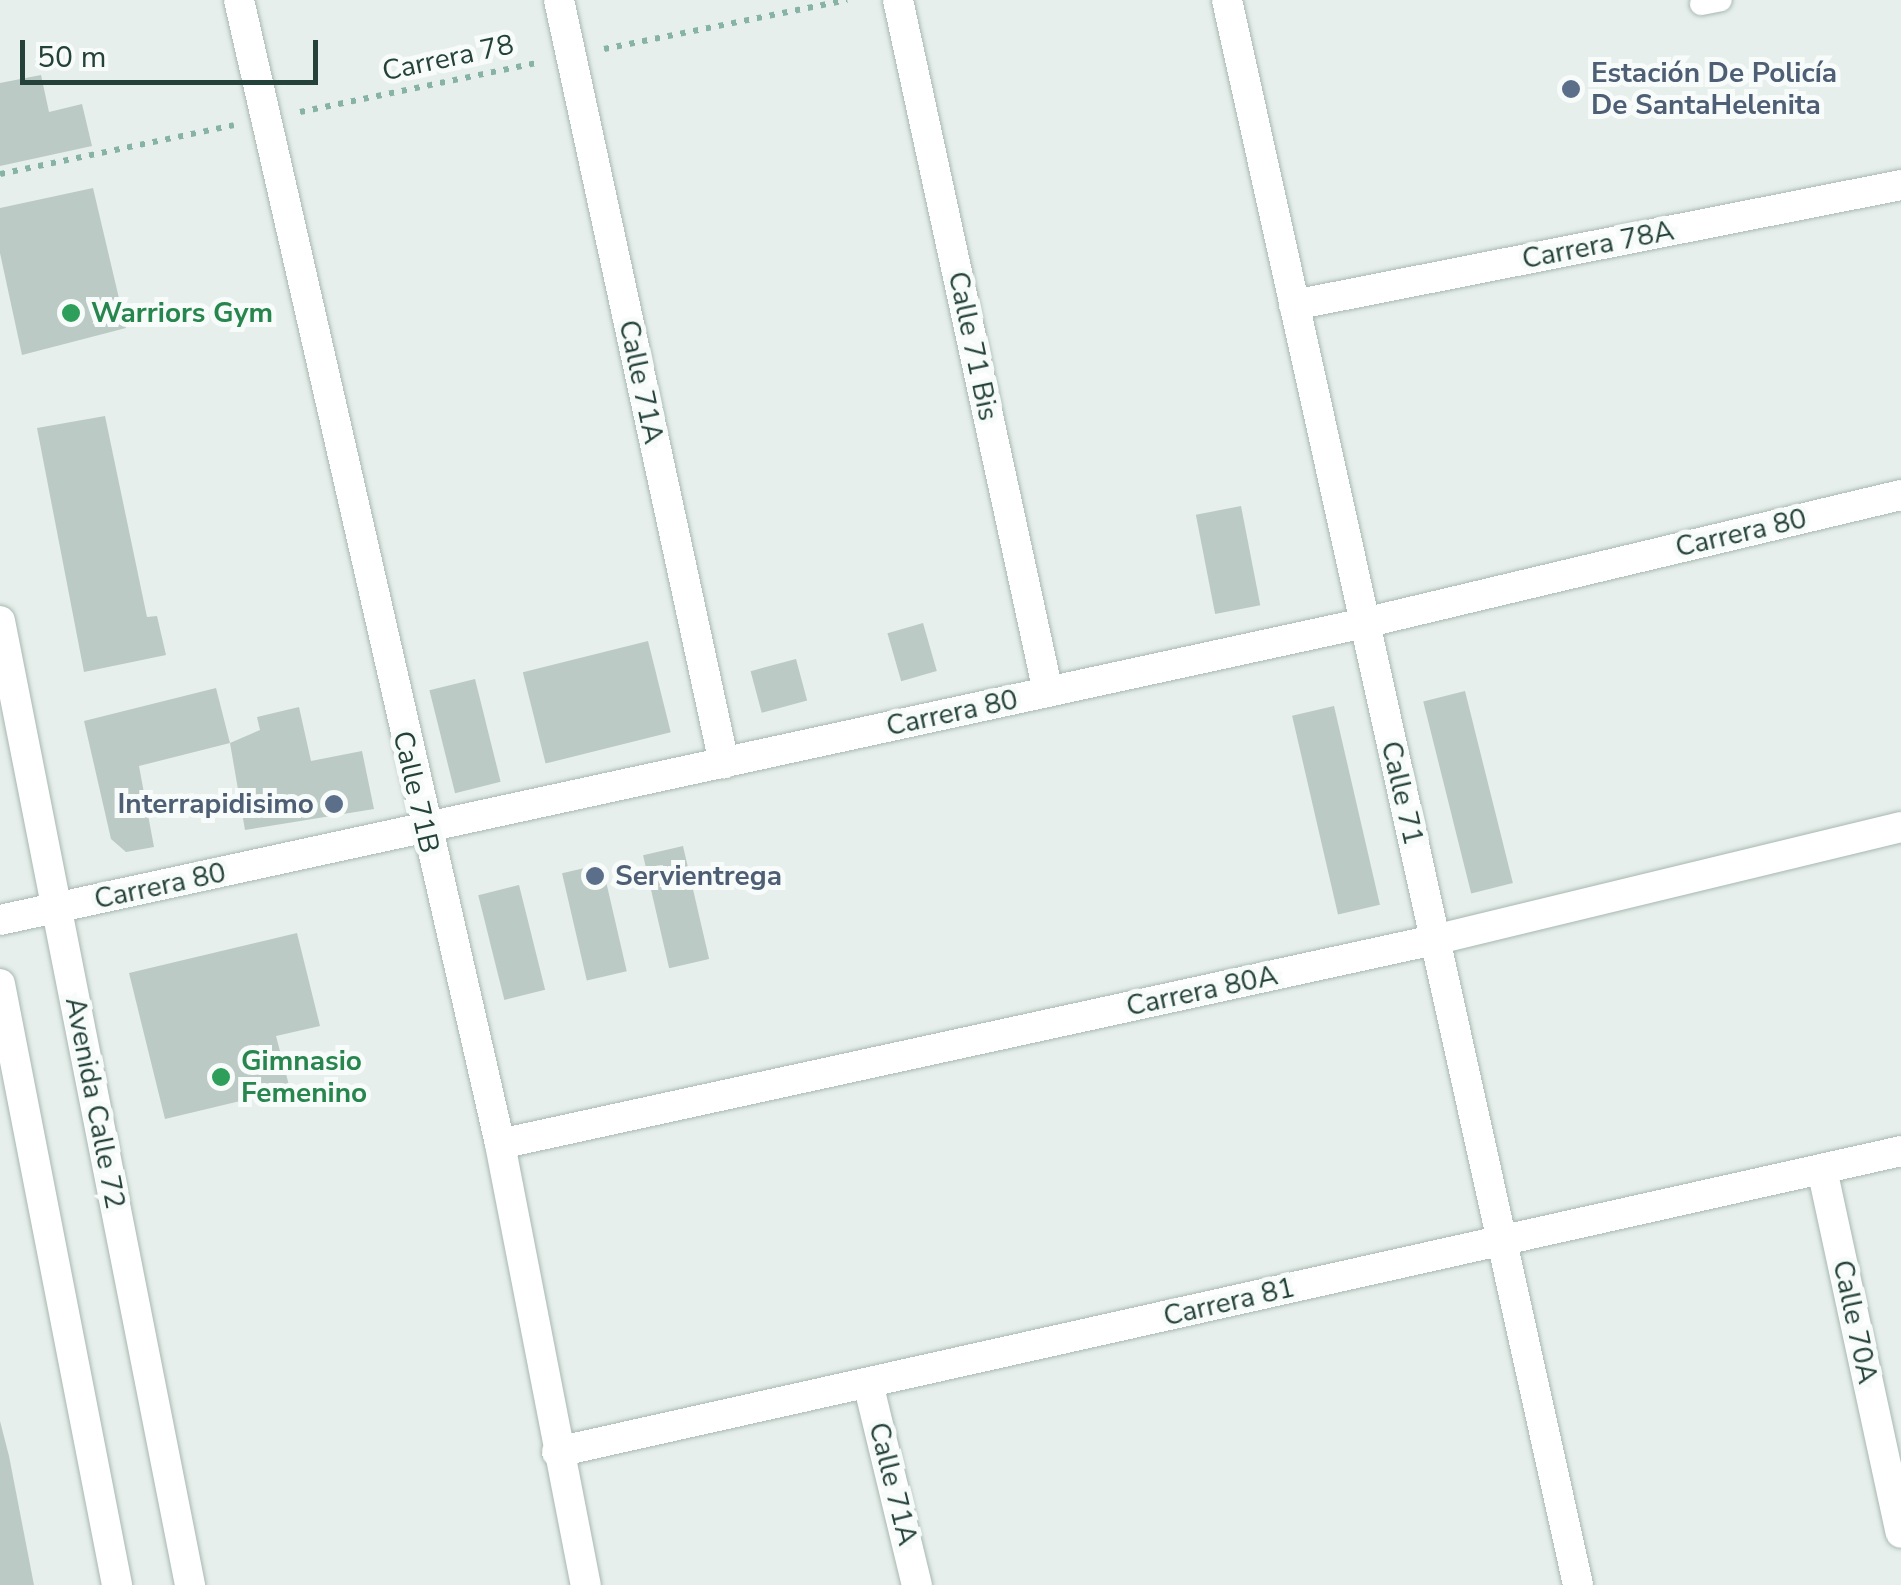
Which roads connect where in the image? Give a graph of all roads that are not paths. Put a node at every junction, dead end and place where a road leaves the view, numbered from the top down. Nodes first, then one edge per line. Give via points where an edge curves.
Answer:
1 (239, 0) edge
2 (558, 0) edge
3 (898, 0) edge
4 (1226, 0) edge
5 (1901, 185) edge
6 (1294, 306) junction
7 (1901, 494) edge
8 (0, 621) edge
9 (1364, 623) junction
10 (1048, 692) junction
11 (724, 763) junction
12 (1901, 827) edge
13 (424, 828) junction
14 (56, 909) junction
15 (0, 920) edge
16 (1434, 940) junction
17 (0, 984) edge
18 (500, 1144) junction
19 (1901, 1151) edge
20 (1822, 1169) junction
21 (1501, 1240) junction
22 (868, 1383) junction
23 (557, 1452) junction
24 (1901, 1533) edge
25 (117, 1585) edge
26 (190, 1585) edge
27 (586, 1585) edge
28 (917, 1585) edge
29 (1578, 1585) edge

1 - 13 street, Calle 71B
2 - 11 street, Calle 71A
3 - 10 street, Calle 71 Bis
4 - 6 street, Calle 71
5 - 6 street, Carrera 78A
6 - 9 street, Calle 71
7 - 9 street, Carrera 80
8 - 14 street, Avenida Calle 72
9 - 10 street, Carrera 80
9 - 16 street, Calle 71
10 - 11 street, Carrera 80
11 - 13 street, Carrera 80
12 - 16 street, Carrera 80A
13 - 14 street, Carrera 80
13 - 18 street, Calle 71B
14 - 15 street, Carrera 80
14 - 26 street, Avenida Calle 72
16 - 18 street, Carrera 80A
16 - 21 street, Calle 71
17 - 25 street
18 - 23 street, Calle 71B
19 - 20 street, Carrera 81
20 - 21 street, Carrera 81
20 - 24 street, Calle 70A
21 - 22 street, Carrera 81
21 - 29 street, Calle 71
22 - 23 street, Carrera 81
22 - 28 street, Calle 71A
23 - 27 street, Calle 71B

